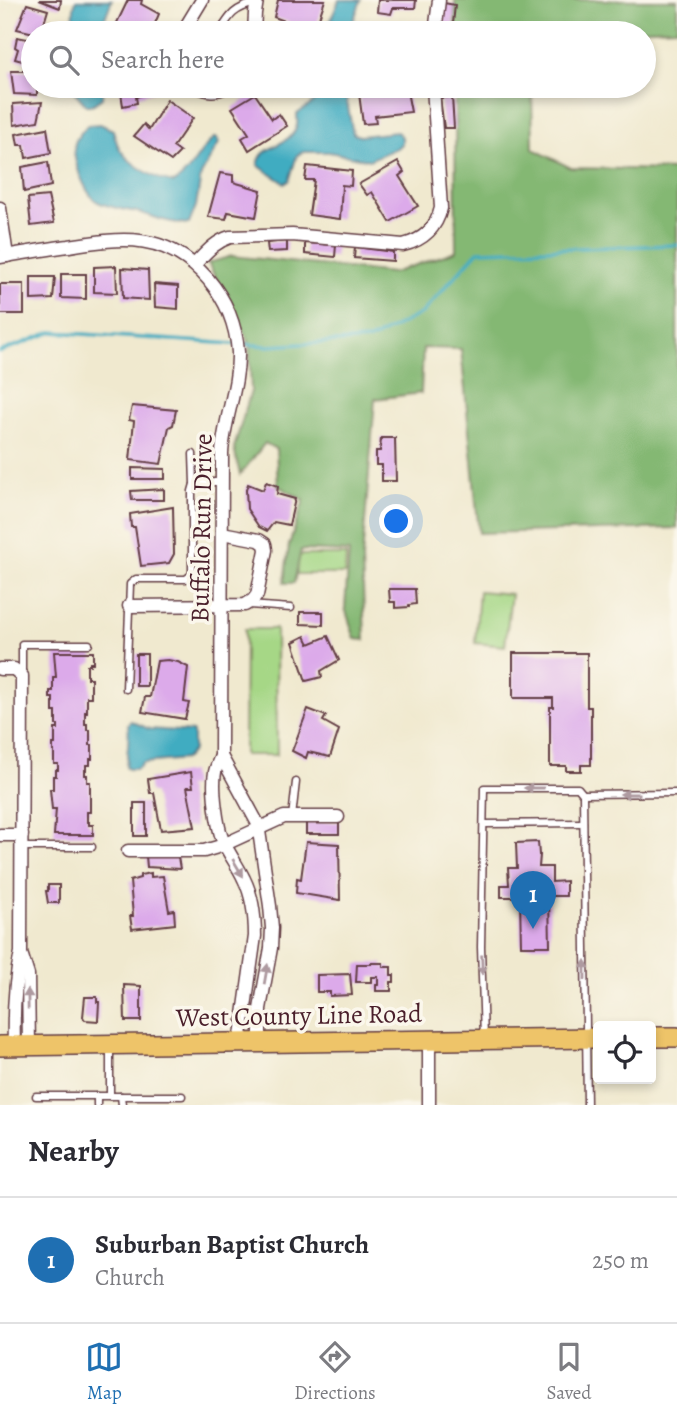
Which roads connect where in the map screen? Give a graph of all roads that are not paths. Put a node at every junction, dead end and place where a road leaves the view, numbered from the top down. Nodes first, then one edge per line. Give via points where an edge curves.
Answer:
1 (202, 0) edge
2 (439, 0) edge
3 (257, 2) edge
4 (189, 21) edge
5 (227, 21) edge
6 (255, 21) edge
7 (436, 21) edge
8 (434, 98) edge
9 (0, 208) edge
10 (4, 256) edge
11 (194, 265) junction
12 (193, 454) dead end
13 (222, 482) junction
14 (194, 484) junction
15 (222, 533) junction
16 (247, 604) junction
17 (129, 606) junction
18 (222, 606) junction
19 (291, 608) dead end
20 (89, 644) dead end
21 (0, 669) edge
22 (22, 676) junction
23 (126, 689) dead end
24 (221, 756) junction
25 (296, 782) dead end
26 (677, 793) edge
27 (583, 794) junction
28 (292, 817) junction
29 (338, 817) dead end
30 (583, 823) junction
31 (484, 824) junction
32 (259, 828) junction
33 (0, 835) edge
34 (22, 841) junction
35 (225, 844) junction
36 (92, 847) dead end
37 (128, 851) dead end
38 (656, 1037) edge
39 (677, 1037) edge
40 (592, 1038) edge
41 (484, 1039) junction
42 (429, 1040) junction
43 (250, 1042) junction
44 (110, 1044) junction
45 (15, 1046) edge
46 (36, 1096) dead end
47 (97, 1096) junction
48 (110, 1096) junction
49 (182, 1096) dead end
50 (121, 1097) junction
51 (97, 1105) edge
52 (122, 1105) edge
53 (429, 1105) edge
54 (587, 1105) edge

1 - 4 street
2 - 7 street
3 - 5 lane via 242,6
3 - 6 street
8 - 11 street via 441,204 438,219 427,234 403,245 292,235 230,237 210,248
9 - 10 street
10 - 11 street, Buffalo Run Drive via 133,239 162,246
11 - 13 street, Buffalo Run Drive via 224,302 237,347 236,380 222,443
12 - 14 lane
13 - 14 lane
13 - 15 street, Buffalo Run Drive
14 - 17 lane via 191,576 133,580
15 - 16 street via 266,545 258,591
15 - 18 street, Buffalo Run Drive
16 - 18 street
16 - 19 lane
17 - 18 street
17 - 23 lane
18 - 24 street, Buffalo Run Drive
20 - 22 lane via 22,644
21 - 22 street via 14,669
22 - 34 street
24 - 32 street, Buffalo Run Drive
24 - 35 street, Buffalo Run Drive via 215,772 216,808
25 - 28 lane
26 -> 27 lane
27 - 30 lane
27 -> 31 lane via 578,788 484,788
28 - 29 street
28 - 32 street
30 - 31 lane
40 -> 30 lane
31 -> 41 lane
32 - 35 street
43 -> 32 street, Buffalo Run Drive via 260,1009 272,928
33 - 34 street
34 - 36 lane
34 - 45 street
35 - 37 street via 204,851
35 -> 43 street, Buffalo Run Drive via 244,878 255,919
38 - 39 main road
40 - 41 main road, West County Line Road
40 - 54 lane
41 - 42 main road, West County Line Road
42 - 43 main road, West County Line Road
42 - 53 street
43 - 44 main road, West County Line Road
44 - 45 main road, West County Line Road
44 - 48 lane
46 - 47 lane
47 - 48 lane
47 - 51 lane
48 - 50 lane
49 - 50 lane
50 - 52 lane

